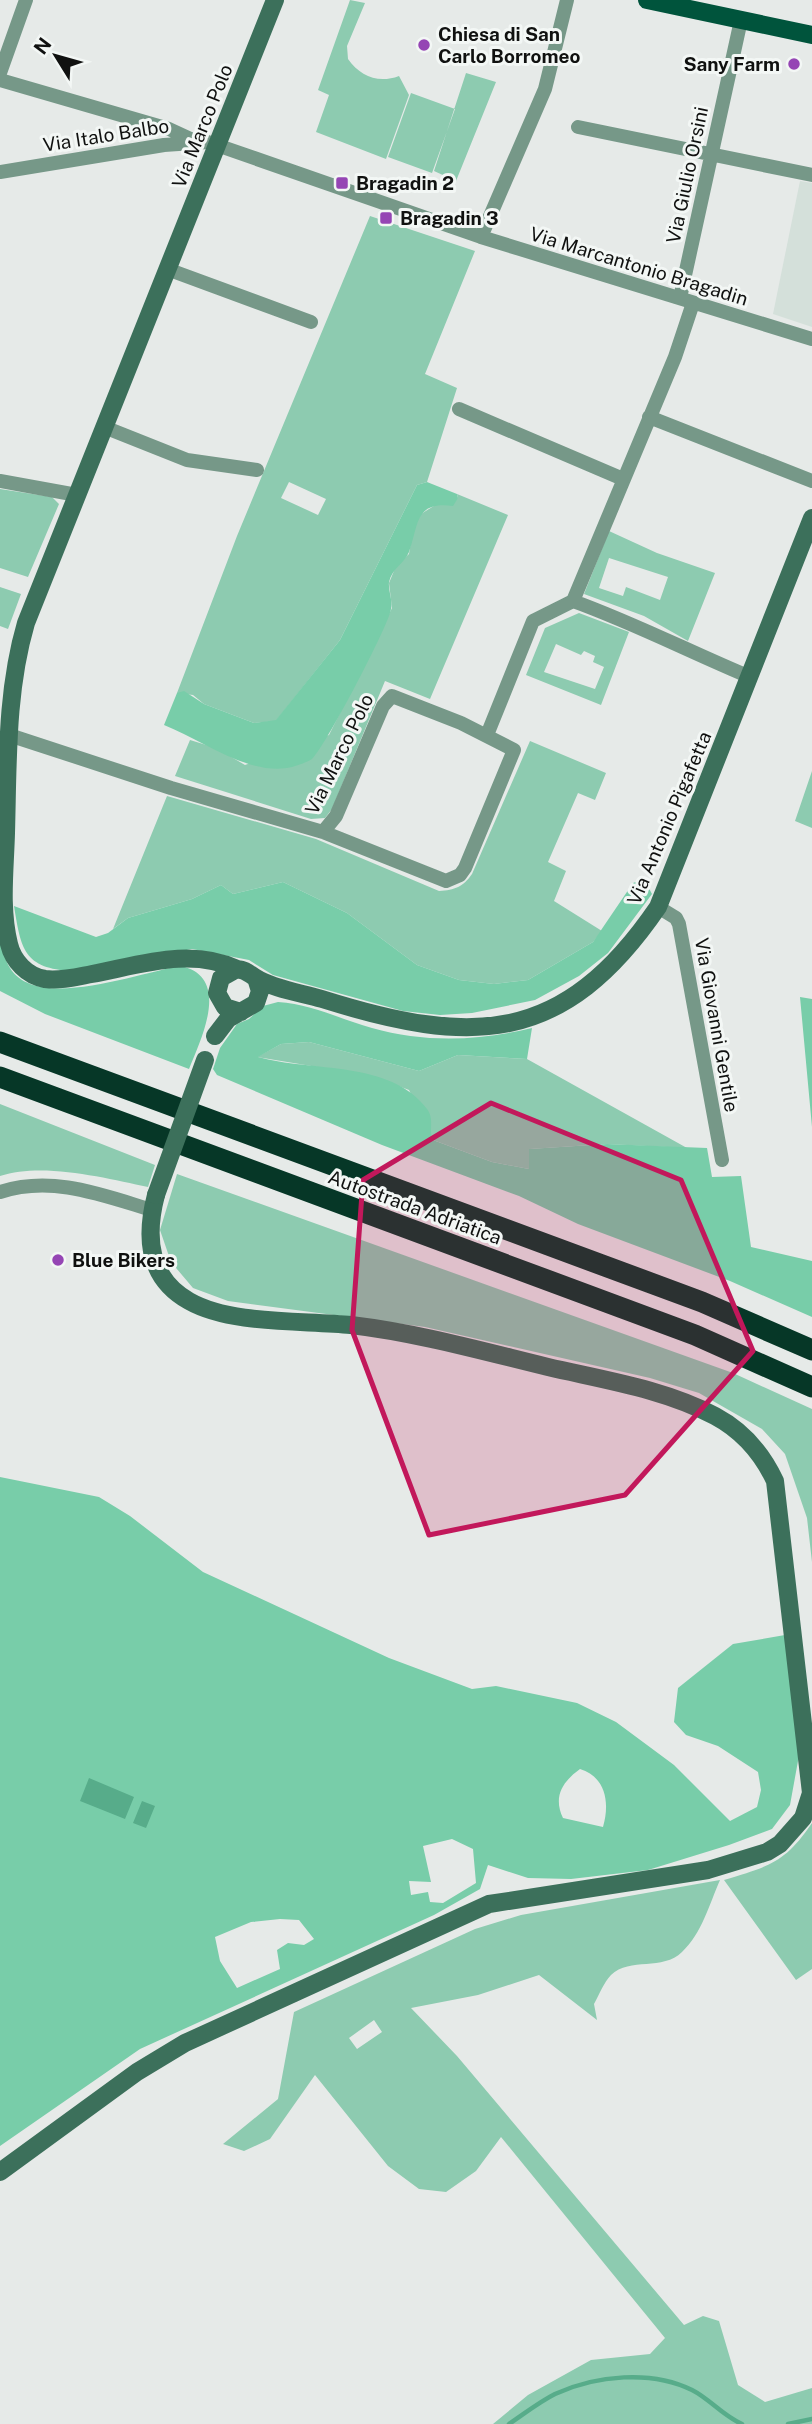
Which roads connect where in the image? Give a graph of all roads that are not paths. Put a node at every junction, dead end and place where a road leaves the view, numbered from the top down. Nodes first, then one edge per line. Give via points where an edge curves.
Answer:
1 (26, 0) edge
2 (275, 0) edge
3 (567, 0) edge
4 (647, 0) edge
5 (741, 20) junction
6 (812, 35) edge
7 (0, 73) edge
8 (0, 80) edge
9 (578, 127) dead end
10 (197, 141) junction
11 (217, 144) junction
12 (712, 154) junction
13 (1, 174) edge
14 (812, 175) edge
15 (481, 237) junction
16 (167, 268) junction
17 (687, 300) junction
18 (311, 322) dead end
19 (812, 339) edge
20 (459, 409) dead end
21 (649, 417) junction
22 (104, 427) junction
23 (257, 470) dead end
24 (623, 479) junction
25 (0, 481) edge
26 (812, 481) edge
27 (77, 495) junction
28 (812, 518) edge
29 (573, 601) junction
30 (750, 677) junction
31 (6, 726) edge
32 (487, 735) junction
33 (323, 832) junction
34 (658, 907) junction
35 (200, 958) junction
36 (237, 969) junction
37 (256, 978) junction
38 (218, 982) junction
39 (299, 992) junction
40 (258, 998) junction
41 (220, 1003) junction
42 (241, 1012) junction
43 (215, 1036) junction
44 (0, 1042) edge
45 (0, 1077) edge
46 (722, 1160) dead end
47 (0, 1192) edge
48 (154, 1203) junction
49 (812, 1350) edge
50 (812, 1387) edge
51 (810, 1807) edge
52 (0, 2172) edge

1 - 7 street
2 - 11 main road, Via Marco Polo
3 - 15 street via 545,89
4 - 5 main road
5 - 6 main road
5 - 12 street, Via Giulio Orsini
8 - 10 street
9 - 12 street
10 - 11 street, Via Italo Balbo
10 - 13 street, Via Italo Balbo
11 - 15 street, Via Marcantonio Bragadin
11 - 16 main road, Via Marco Polo
12 - 14 street
12 - 17 street, Via Giulio Orsini
15 - 17 street, Via Marcantonio Bragadin
16 - 18 street
16 - 22 main road, Via Marco Polo
17 - 19 street, Via Marcantonio Bragadin
17 - 21 street, Via Giulio Orsini
20 - 24 street
21 - 24 street, Via Giulio Orsini
21 - 26 street
22 - 23 street via 187,460
22 - 27 main road, Via Marco Polo
24 - 29 street, Via Giulio Orsini
25 - 27 street
27 - 31 main road, Via Marco Polo via 26,623
28 - 30 main road, Via Antonio Pigafetta
29 - 30 street via 639,625
29 - 32 street via 533,621
30 - 34 main road, Via Antonio Pigafetta
31 - 33 street, Via Marco Polo via 171,788
31 - 35 main road, Via Marco Polo via 4,902 9,946 16,961 43,979 65,979 169,959
32 - 33 street, Via Marco Polo via 392,696 383,706 336,816
32 - 33 street, Via Marco Polo via 512,747 515,754 460,876 454,880 439,880
34 - 39 main road, Via Antonio Pigafetta via 602,976 558,1008 507,1024 417,1025
34 - 46 street, Via Giovanni Gentile via 679,924
35 - 36 main road, Via Marco Polo
35 - 38 main road
36 - 37 main road, Via Antonio Pigafetta
36 - 38 main road
37 - 39 main road, Via Antonio Pigafetta
37 - 40 main road
38 - 41 main road
39 - 40 main road, Via Antonio Pigafetta
40 - 42 main road
41 - 42 main road
41 - 43 main road
42 - 43 main road via 228,1019
43 - 48 main road, bridge
44 - 49 highway, Autostrada Adriatica via 702,1302
45 - 50 highway, Autostrada Adriatica via 695,1335
47 - 48 street via 29,1185 66,1186
48 - 51 main road via 149,1242 157,1268 172,1288 198,1305 241,1315 390,1330 653,1392 715,1416 755,1447 775,1481 811,1779
51 - 52 main road via 780,1843 741,1862 489,1904 162,2055

